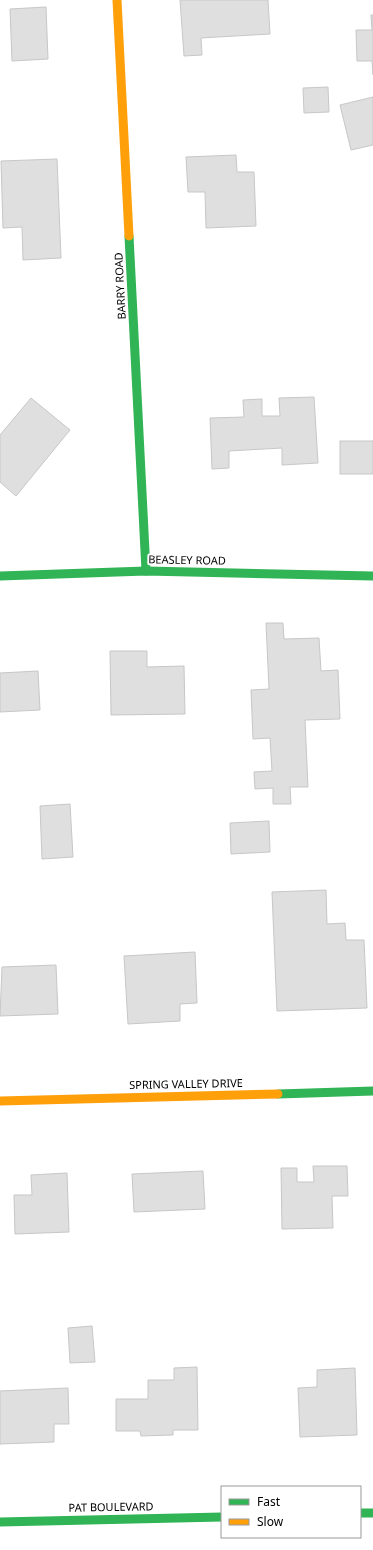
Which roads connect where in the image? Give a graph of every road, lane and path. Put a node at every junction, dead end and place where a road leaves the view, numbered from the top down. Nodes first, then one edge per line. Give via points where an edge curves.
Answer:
1 (117, 0) edge
2 (146, 570) junction
3 (0, 576) edge
4 (373, 576) edge
5 (373, 1091) edge
6 (0, 1101) edge
7 (373, 1513) edge
8 (361, 1514) edge
9 (221, 1517) edge
10 (0, 1522) edge

1 - 2 street, BARRY ROAD
2 - 3 street, BEASLEY ROAD
2 - 4 street, BEASLEY ROAD
5 - 6 street, SPRING VALLEY DRIVE
7 - 8 street
9 - 10 street, PAT BOULEVARD

